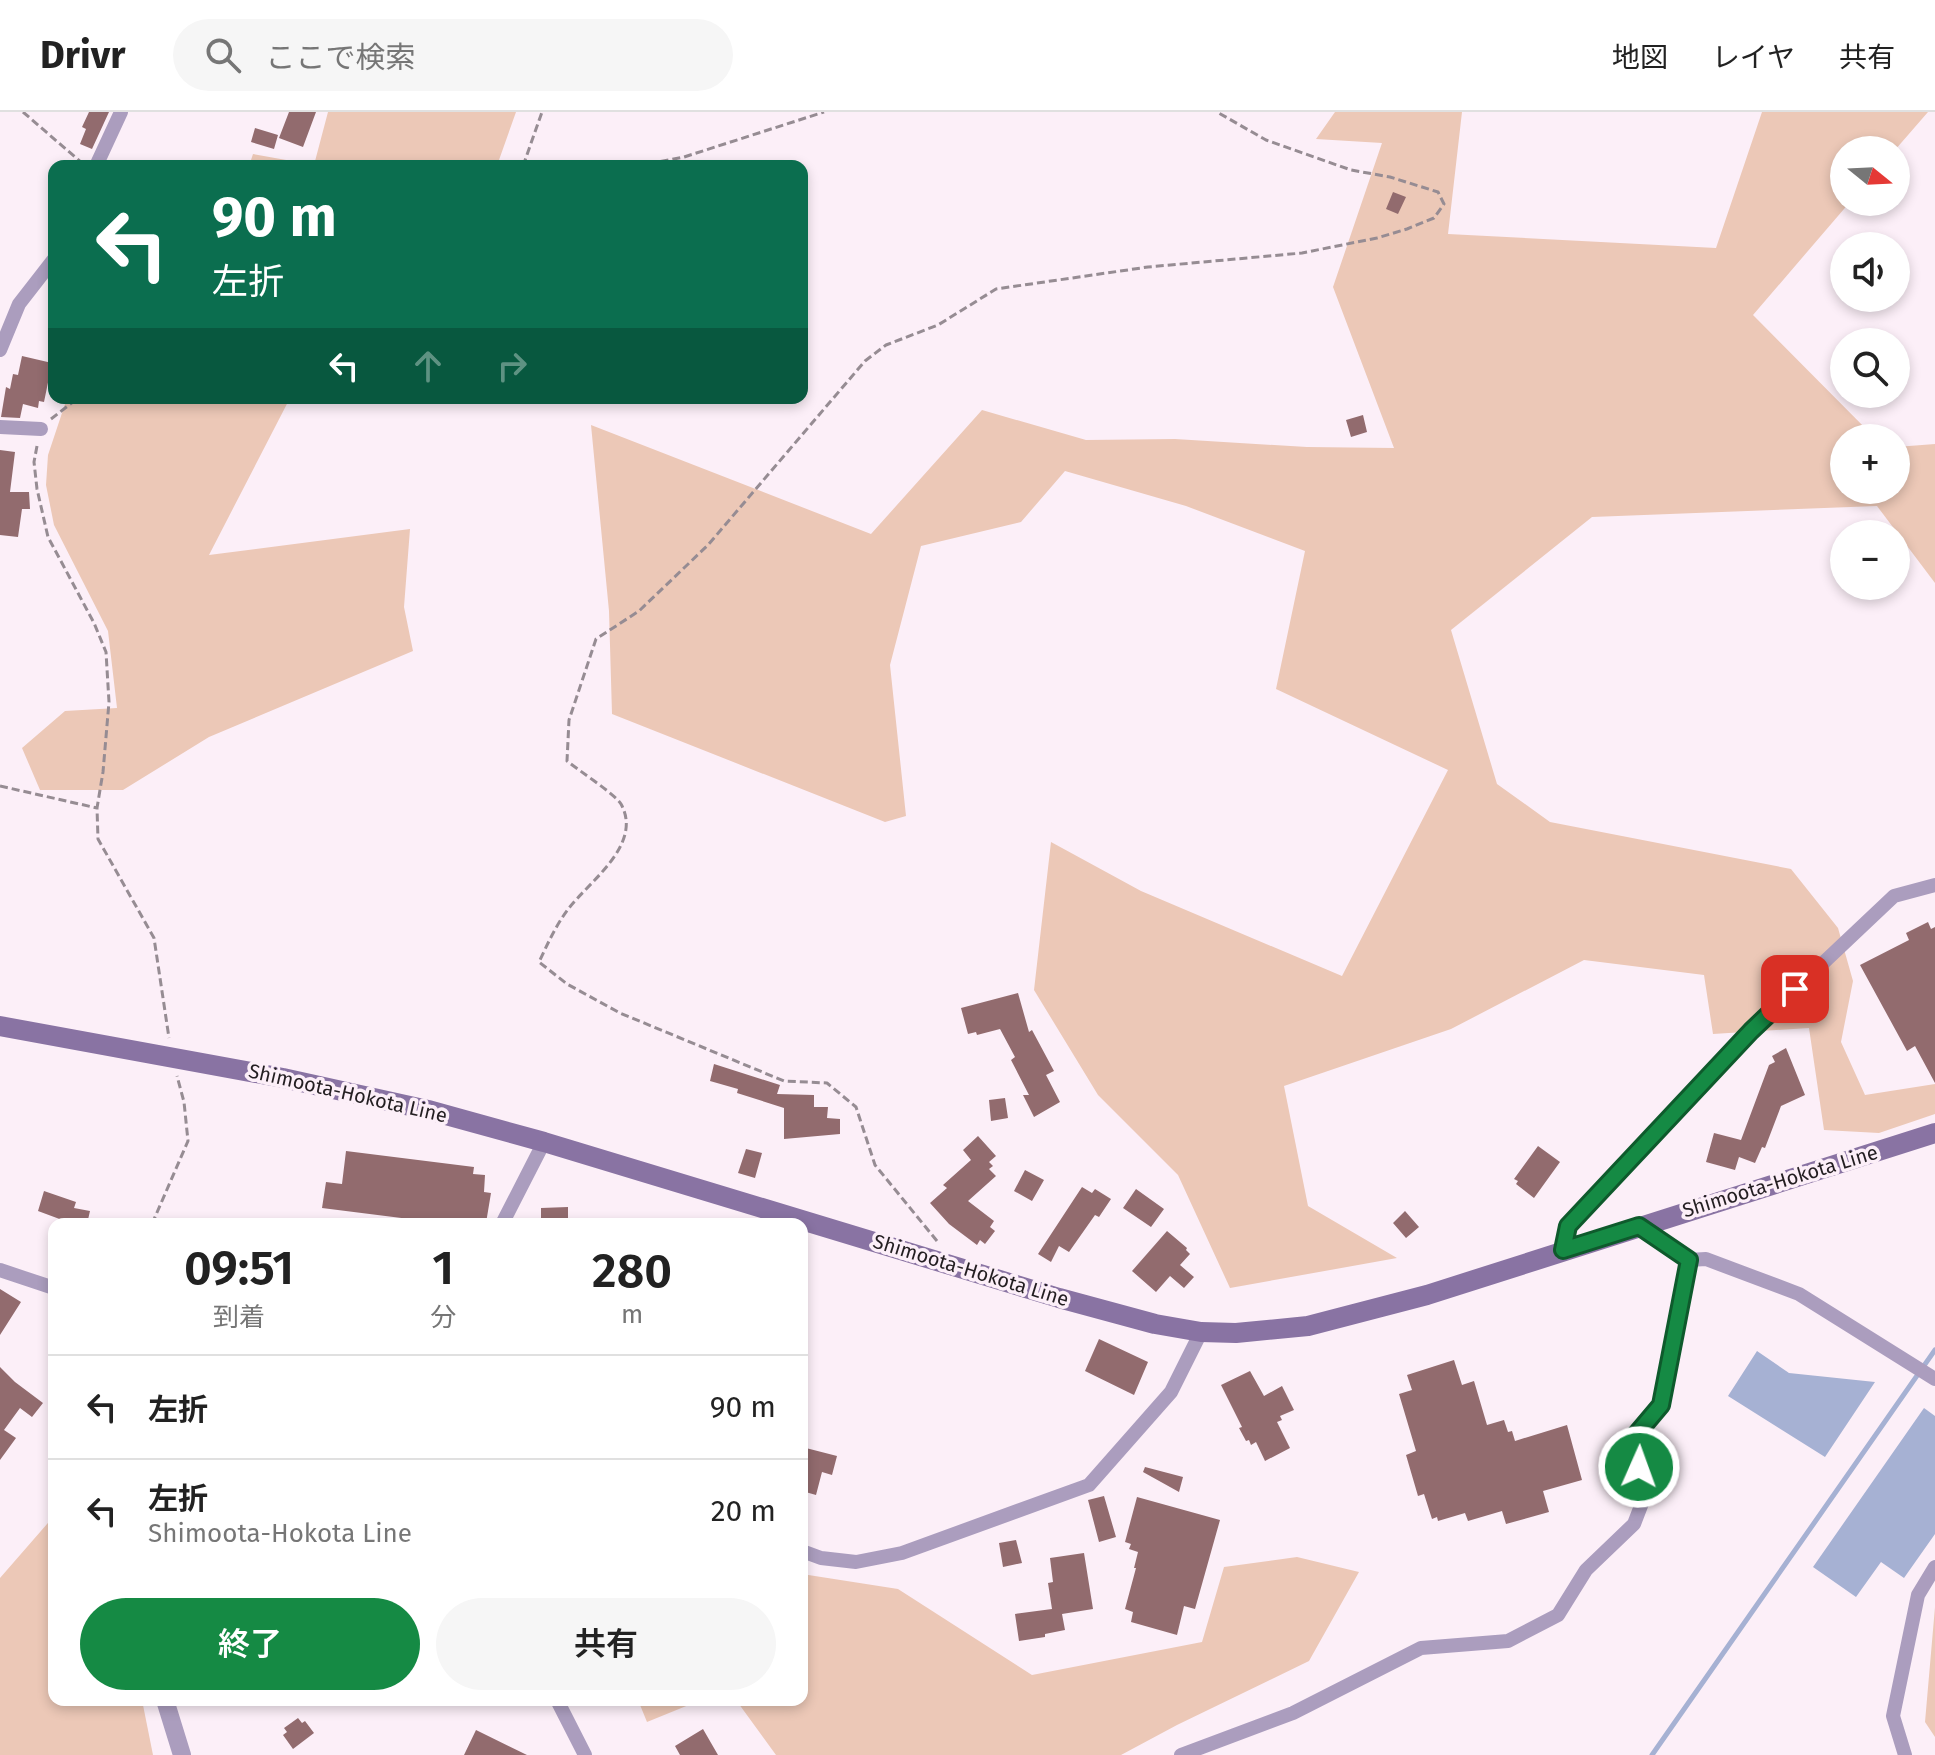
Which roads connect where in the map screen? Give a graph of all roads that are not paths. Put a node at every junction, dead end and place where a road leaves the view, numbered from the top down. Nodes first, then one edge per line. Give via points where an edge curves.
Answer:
1 (121, 112) edge
2 (99, 160) edge
3 (48, 267) edge
4 (0, 350) edge
5 (0, 427) edge
6 (41, 429) road end
7 (1935, 885) edge
8 (0, 1026) edge
9 (1935, 1133) edge
10 (544, 1142) junction
11 (505, 1218) edge
12 (797, 1218) edge
13 (808, 1221) edge
14 (1639, 1226) junction
15 (1563, 1250) junction
16 (1689, 1260) junction
17 (0, 1270) edge
18 (48, 1286) edge
19 (1201, 1332) junction
20 (1935, 1379) edge
21 (808, 1553) edge
22 (1935, 1567) edge
23 (167, 1706) edge
24 (560, 1706) edge
25 (182, 1755) edge
26 (585, 1755) edge
27 (1181, 1755) edge
28 (1905, 1755) edge

1 - 2 street
3 - 4 street via 19,304
5 - 6 street
7 - 15 street via 1894,896 1751,1031 1568,1226
8 - 10 main road, Shimoota-Hokota Line via 428,1110
9 - 14 main road, Shimoota-Hokota Line
10 - 11 street
10 - 12 main road, Shimoota-Hokota Line
13 - 19 main road, Shimoota-Hokota Line via 1059,1298
14 - 15 main road, Shimoota-Hokota Line
14 - 16 street
15 - 19 main road, Shimoota-Hokota Line via 1427,1295 1308,1326
16 - 20 street via 1706,1259 1799,1294
16 - 27 street via 1661,1405 1634,1437 1644,1498 1634,1524 1586,1570 1558,1615 1508,1641 1421,1648 1293,1713
17 - 18 street
19 - 21 street via 1171,1392 1089,1485 902,1553 856,1562
22 - 28 street via 1918,1595 1893,1716
23 - 25 street
24 - 26 street

